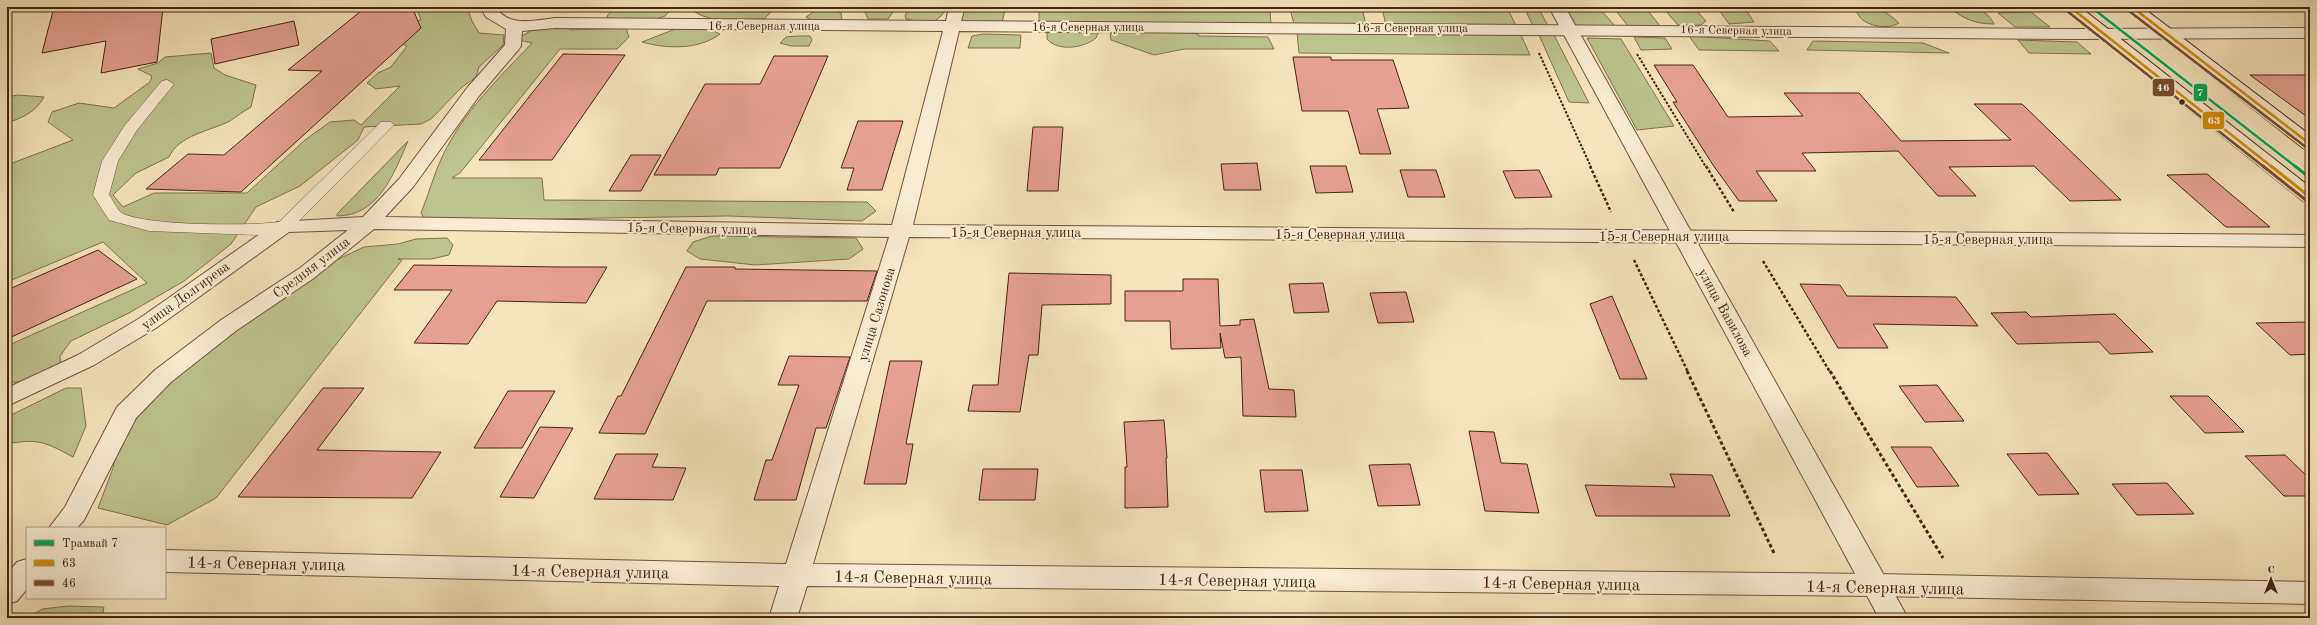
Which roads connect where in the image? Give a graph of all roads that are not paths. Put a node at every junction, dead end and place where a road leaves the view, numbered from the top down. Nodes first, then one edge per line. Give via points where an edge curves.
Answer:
1 (488, 7) edge
2 (557, 7) edge
3 (1557, 7) edge
4 (2070, 7) edge
5 (2132, 7) edge
6 (954, 17) edge
7 (514, 27) junction
8 (1569, 29) junction
9 (2103, 33) junction
10 (2167, 33) junction
11 (2310, 33) edge
12 (167, 84) dead end
13 (386, 125) dead end
14 (2310, 144) edge
15 (2310, 197) edge
16 (369, 223) junction
17 (284, 226) junction
18 (901, 231) junction
19 (1685, 237) junction
20 (2310, 241) edge
21 (7, 398) edge
22 (72, 523) edge
23 (166, 561) edge
24 (26, 571) edge
25 (795, 576) junction
26 (1876, 586) junction
27 (7, 593) edge
28 (2310, 593) edge
29 (783, 618) edge
30 (1894, 618) edge

1 - 7 street via 492,14
2 - 7 street
3 - 8 street, улица Вавилова
4 - 9 street
5 - 10 street
6 - 7 street, 16-я Северная улица via 556,23
6 - 8 street, 16-я Северная улица
6 - 18 street, улица Сазонова
7 - 16 street, Средняя улица via 513,46 473,92 406,183
8 - 9 street, 16-я Северная улица
8 - 19 street, улица Вавилова
9 - 10 street, 16-я Северная улица
9 - 15 street
10 - 11 street, 16-я Северная улица
10 - 14 street
12 - 17 lane via 131,128 110,161 101,195 115,216 149,226 258,230
13 - 17 lane
16 - 17 street
16 - 18 street, 15-я Северная улица
16 - 22 street, Средняя улица via 307,273 229,325 175,367 126,413
17 - 21 street, улица Долгирева via 148,323 86,360
18 - 19 street, 15-я Северная улица
18 - 25 street, улица Сазонова
19 - 20 street, 15-я Северная улица
19 - 26 street, улица Вавилова
23 - 25 street, 14-я Северная улица
24 - 27 street
25 - 26 street, 14-я Северная улица
25 - 29 street, улица Сазонова
26 - 28 street, 14-я Северная улица
26 - 30 street, улица Вавилова

